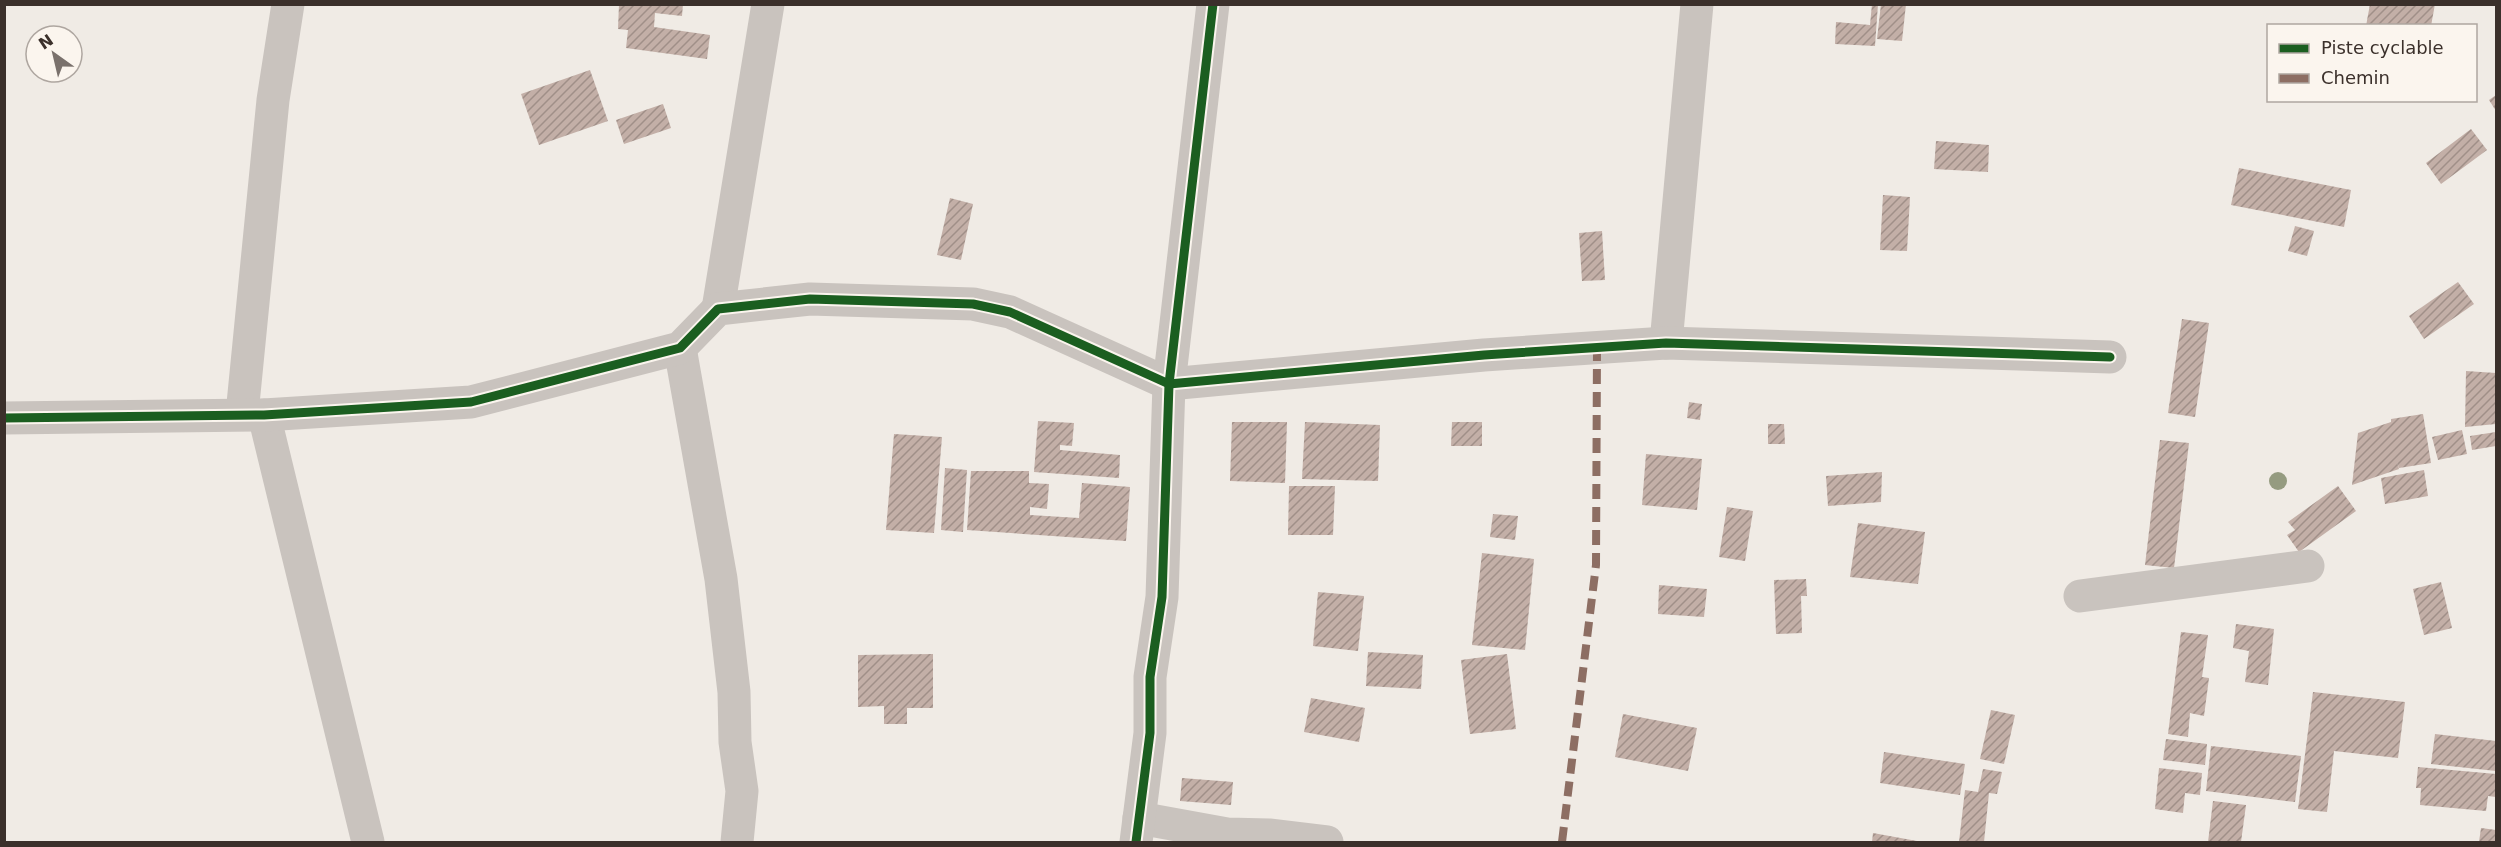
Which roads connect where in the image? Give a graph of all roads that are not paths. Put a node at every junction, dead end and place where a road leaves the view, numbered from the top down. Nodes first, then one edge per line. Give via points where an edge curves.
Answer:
1 (288, 4) edge
2 (768, 4) edge
3 (1213, 4) edge
4 (1697, 4) edge
5 (718, 309) junction
6 (1666, 343) junction
7 (680, 348) junction
8 (2110, 357) dead end
9 (1169, 384) junction
10 (253, 415) junction
11 (4, 418) edge
12 (2308, 566) dead end
13 (2080, 596) dead end
14 (1138, 830) edge
15 (368, 843) edge
16 (737, 843) edge
17 (1327, 843) edge

1 - 10 street via 273,100
2 - 5 street
3 - 9 street
4 - 6 street
5 - 7 street
5 - 9 street via 810,298 973,304 1011,312
6 - 8 street
6 - 9 street
7 - 10 street via 471,402
7 - 16 street via 720,579 734,692 735,742 742,791
9 - 14 street via 1162,597 1150,676 1150,733
10 - 11 street
10 - 15 street
12 - 13 street
14 - 17 street via 1269,835

